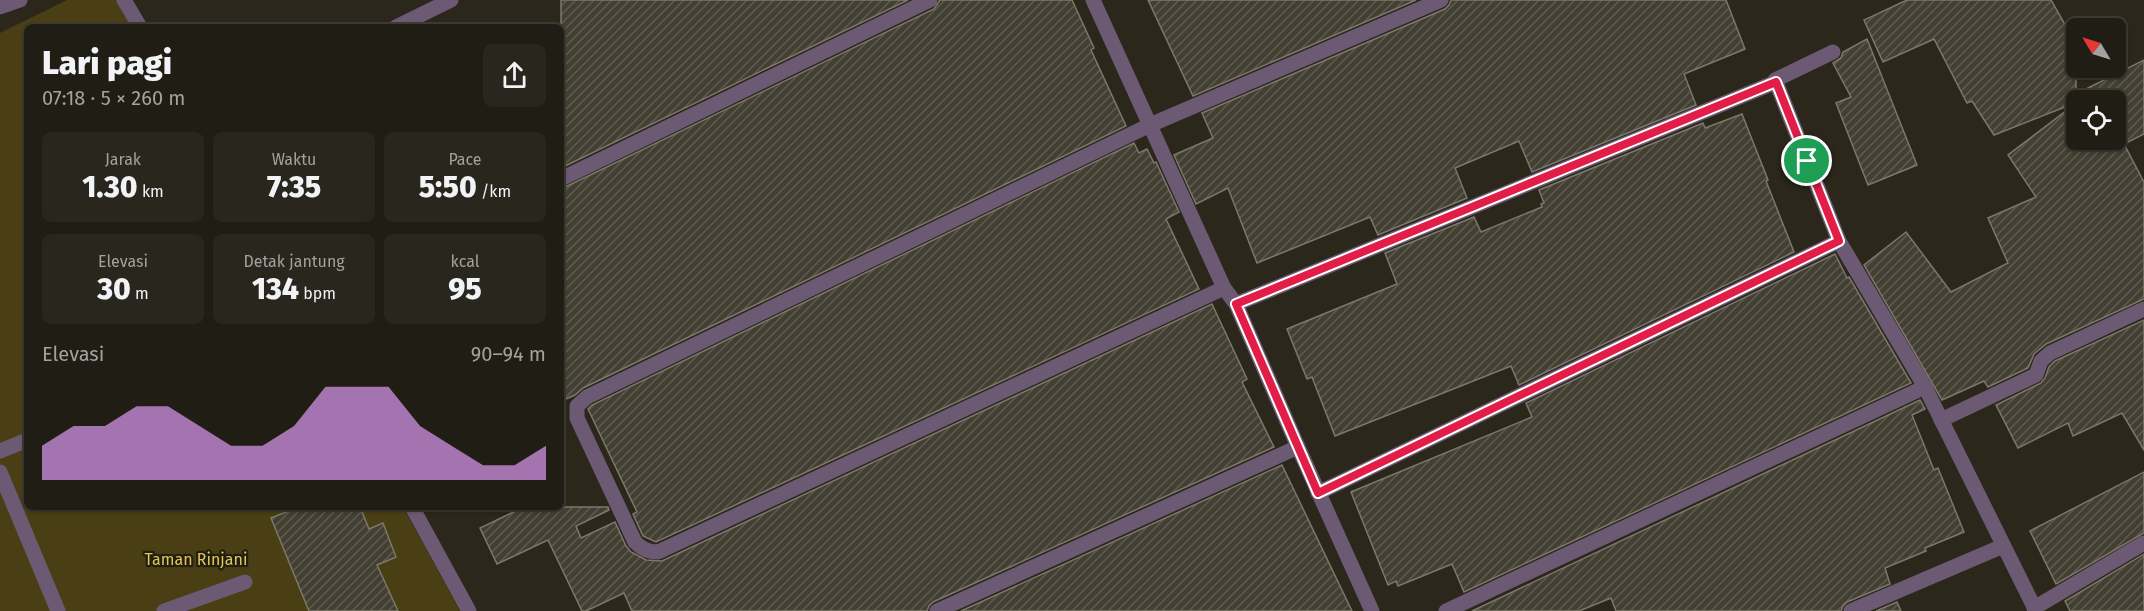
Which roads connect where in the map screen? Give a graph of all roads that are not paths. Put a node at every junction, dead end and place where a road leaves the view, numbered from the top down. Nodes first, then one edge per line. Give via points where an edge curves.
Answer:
1 (20, 0) edge
2 (124, 0) edge
3 (451, 0) edge
4 (930, 0) edge
5 (1093, 0) edge
6 (1441, 0) edge
7 (0, 7) edge
8 (138, 24) edge
9 (402, 24) edge
10 (1833, 52) dead end
11 (1776, 82) junction
12 (1150, 125) junction
13 (564, 178) edge
14 (1839, 241) junction
15 (1224, 288) junction
16 (1236, 304) junction
17 (2144, 309) edge
18 (1925, 387) junction
19 (1941, 420) junction
20 (24, 441) edge
21 (1298, 447) junction
22 (0, 452) edge
23 (0, 472) edge
24 (1318, 493) junction
25 (414, 510) edge
26 (2144, 543) edge
27 (2003, 546) junction
28 (245, 582) dead end
29 (2035, 610) edge
30 (58, 611) edge
31 (164, 611) edge
32 (469, 611) edge
33 (937, 611) edge
34 (1372, 611) edge
35 (1446, 611) edge
36 (1851, 611) edge

1 - 7 street
2 - 8 street
3 - 9 street
4 - 13 street
5 - 12 street
6 - 12 street
10 - 11 street
11 - 14 street
11 - 16 street
12 - 15 street
12 - 15 street via 587,397 577,406 577,418 635,542 650,552 658,552
14 - 18 street
14 - 24 street
15 - 16 street
16 - 21 street
17 - 19 street via 2050,353 2041,361 2036,375
18 - 19 street
18 - 35 street
19 - 27 street
20 - 22 street
21 - 24 street
21 - 33 street
23 - 30 street
24 - 34 street
25 - 32 street
26 - 29 street
27 - 29 street
27 - 36 street
28 - 31 street

